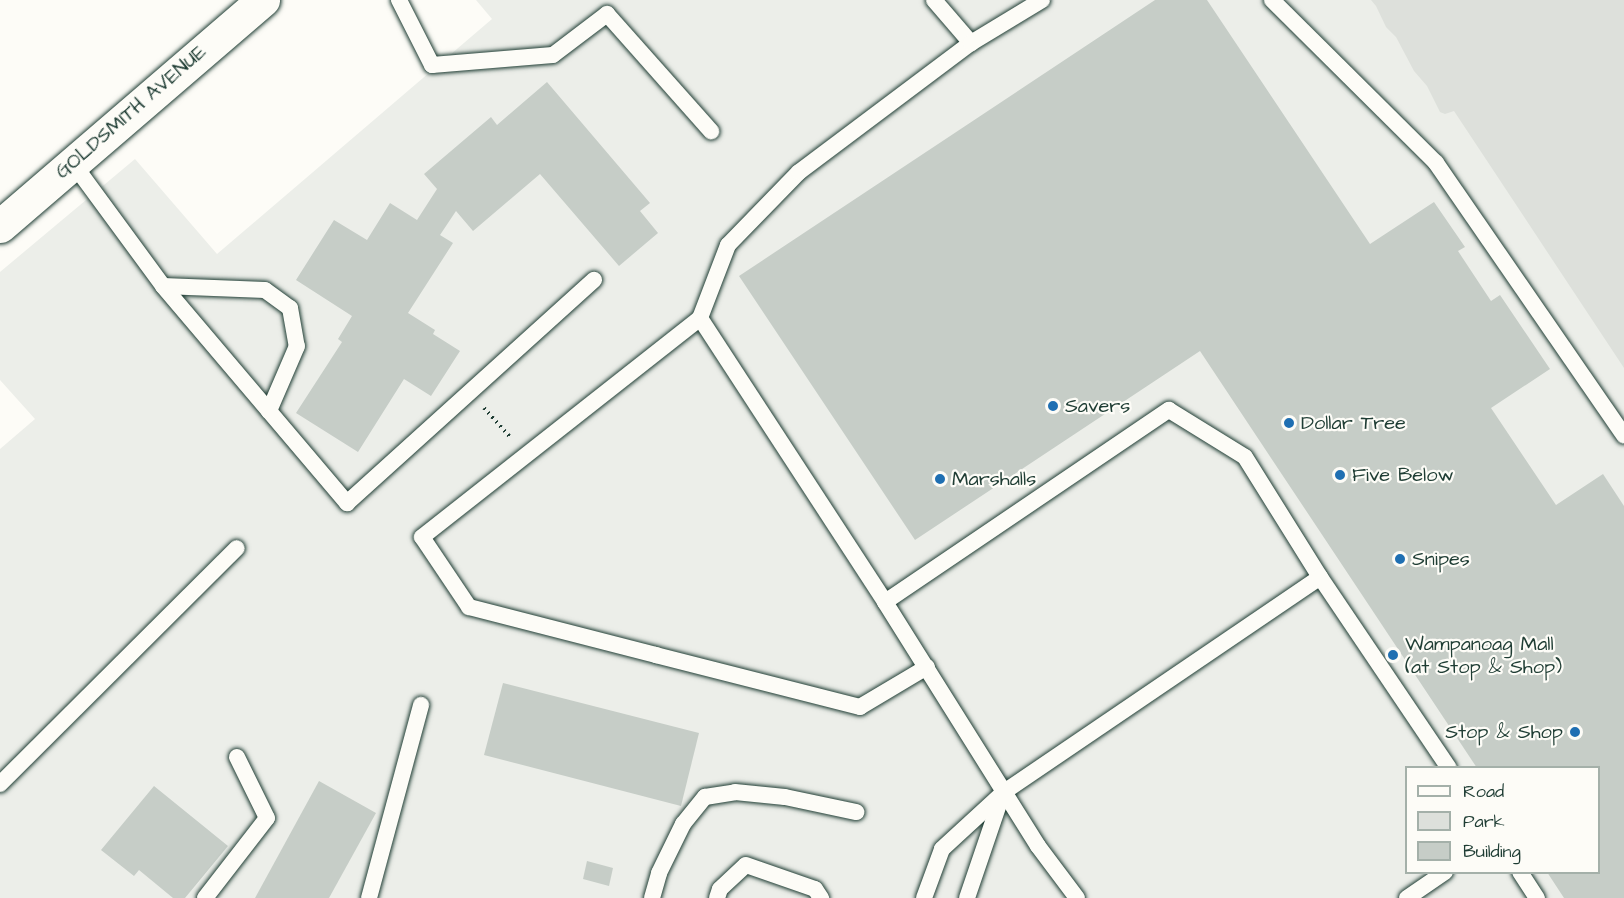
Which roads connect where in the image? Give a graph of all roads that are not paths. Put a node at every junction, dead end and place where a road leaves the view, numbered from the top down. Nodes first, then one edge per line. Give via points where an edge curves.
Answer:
1 (263, 0) edge
2 (399, 0) edge
3 (934, 0) edge
4 (1042, 0) edge
5 (1272, 0) edge
6 (971, 43) junction
7 (711, 131) dead end
8 (72, 162) junction
9 (0, 226) edge
10 (594, 280) dead end
11 (163, 286) junction
12 (700, 318) junction
13 (269, 411) junction
14 (1624, 436) edge
15 (237, 548) dead end
16 (1320, 577) junction
17 (885, 602) junction
18 (927, 667) junction
19 (421, 705) dead end
20 (237, 757) dead end
21 (1448, 766) edge
22 (0, 784) edge
23 (1004, 792) junction
24 (856, 812) dead end
25 (1443, 874) edge
26 (1521, 874) edge
27 (1073, 896) edge
28 (205, 898) edge
29 (369, 898) edge
30 (652, 898) edge
31 (717, 898) edge
32 (821, 898) edge
33 (924, 898) edge
34 (967, 898) edge
35 (1407, 898) edge
36 (1537, 898) edge

1 - 8 street, GOLDSMITH AVENUE
2 - 7 lane via 432,65 554,55 607,14
3 - 6 lane
4 - 6 lane
5 - 14 lane via 1436,162
6 - 12 lane via 791,180 728,245
8 - 9 street, GOLDSMITH AVENUE
8 - 11 lane
10 - 13 lane via 347,503
11 - 13 lane
11 - 13 lane via 265,290 290,308 297,346
12 - 17 lane
12 - 18 lane via 422,537 469,607 860,708
15 - 22 lane
16 - 17 lane via 1245,457 1169,411
16 - 21 lane
16 - 23 lane
17 - 18 lane
18 - 23 lane
19 - 29 lane
20 - 28 lane via 267,818
23 - 27 lane
23 - 33 lane via 942,849
23 - 34 lane
24 - 30 lane via 735,792 705,797 683,824 659,873
25 - 35 lane
26 - 36 lane
31 - 32 lane via 720,889 746,865 815,888

